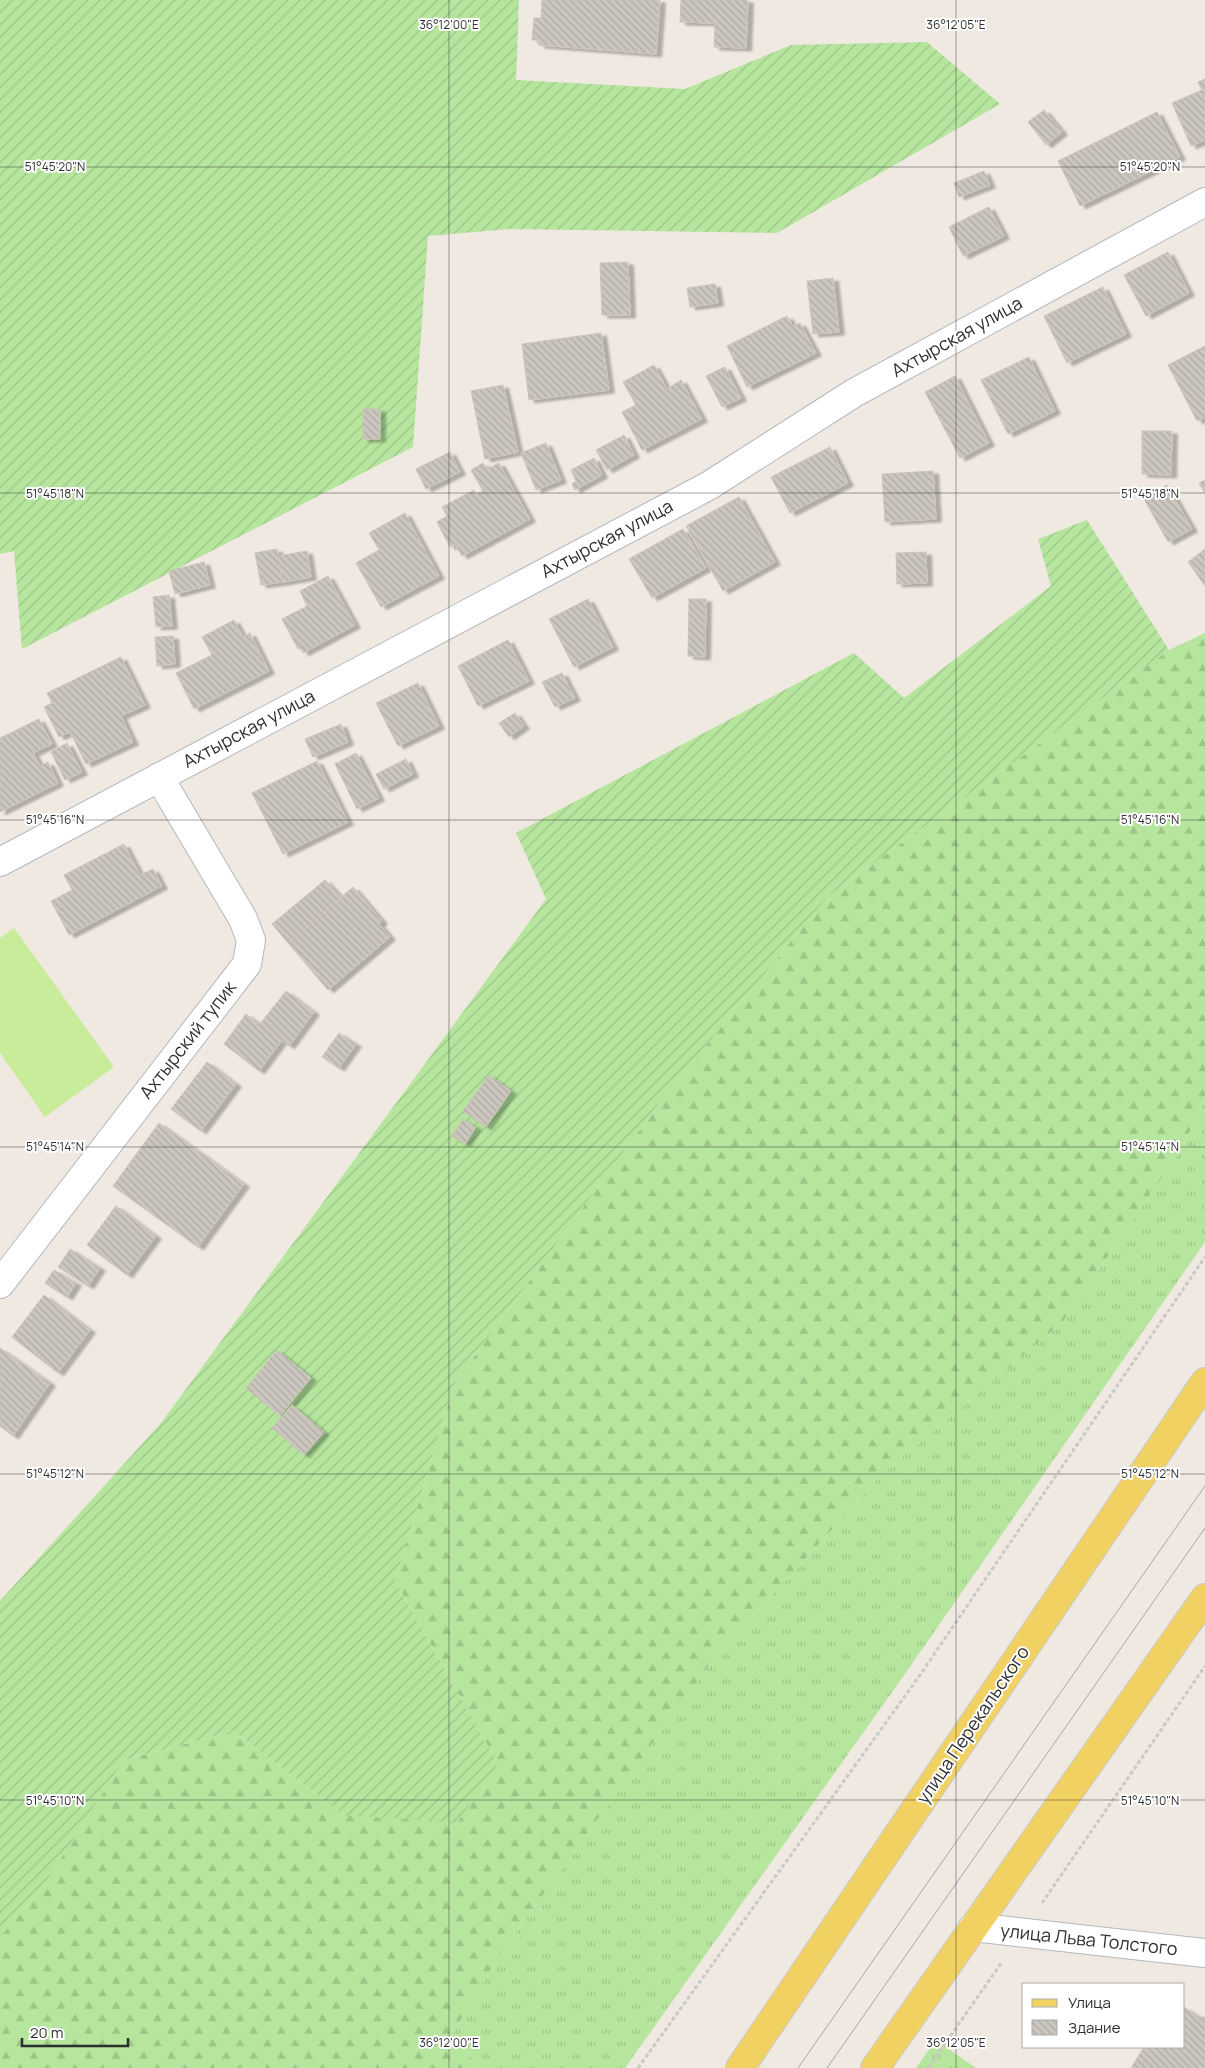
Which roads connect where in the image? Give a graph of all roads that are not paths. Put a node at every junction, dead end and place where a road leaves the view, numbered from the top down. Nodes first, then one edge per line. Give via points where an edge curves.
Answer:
1 (1205, 202) edge
2 (159, 777) junction
3 (0, 862) edge
4 (0, 1284) edge
5 (1205, 1382) edge
6 (1205, 1598) edge
7 (973, 1927) junction
8 (1205, 1953) edge
9 (740, 2068) edge
10 (875, 2068) edge

1 - 2 street, Ахтырская улица via 854,393 710,484
2 - 3 street, Ахтырская улица
2 - 4 street, Ахтырский тупик via 243,919 251,940 247,964
5 - 9 main road, улица Перекальского
6 - 7 main road
7 - 8 street, улица Льва Толстого
7 - 10 main road

